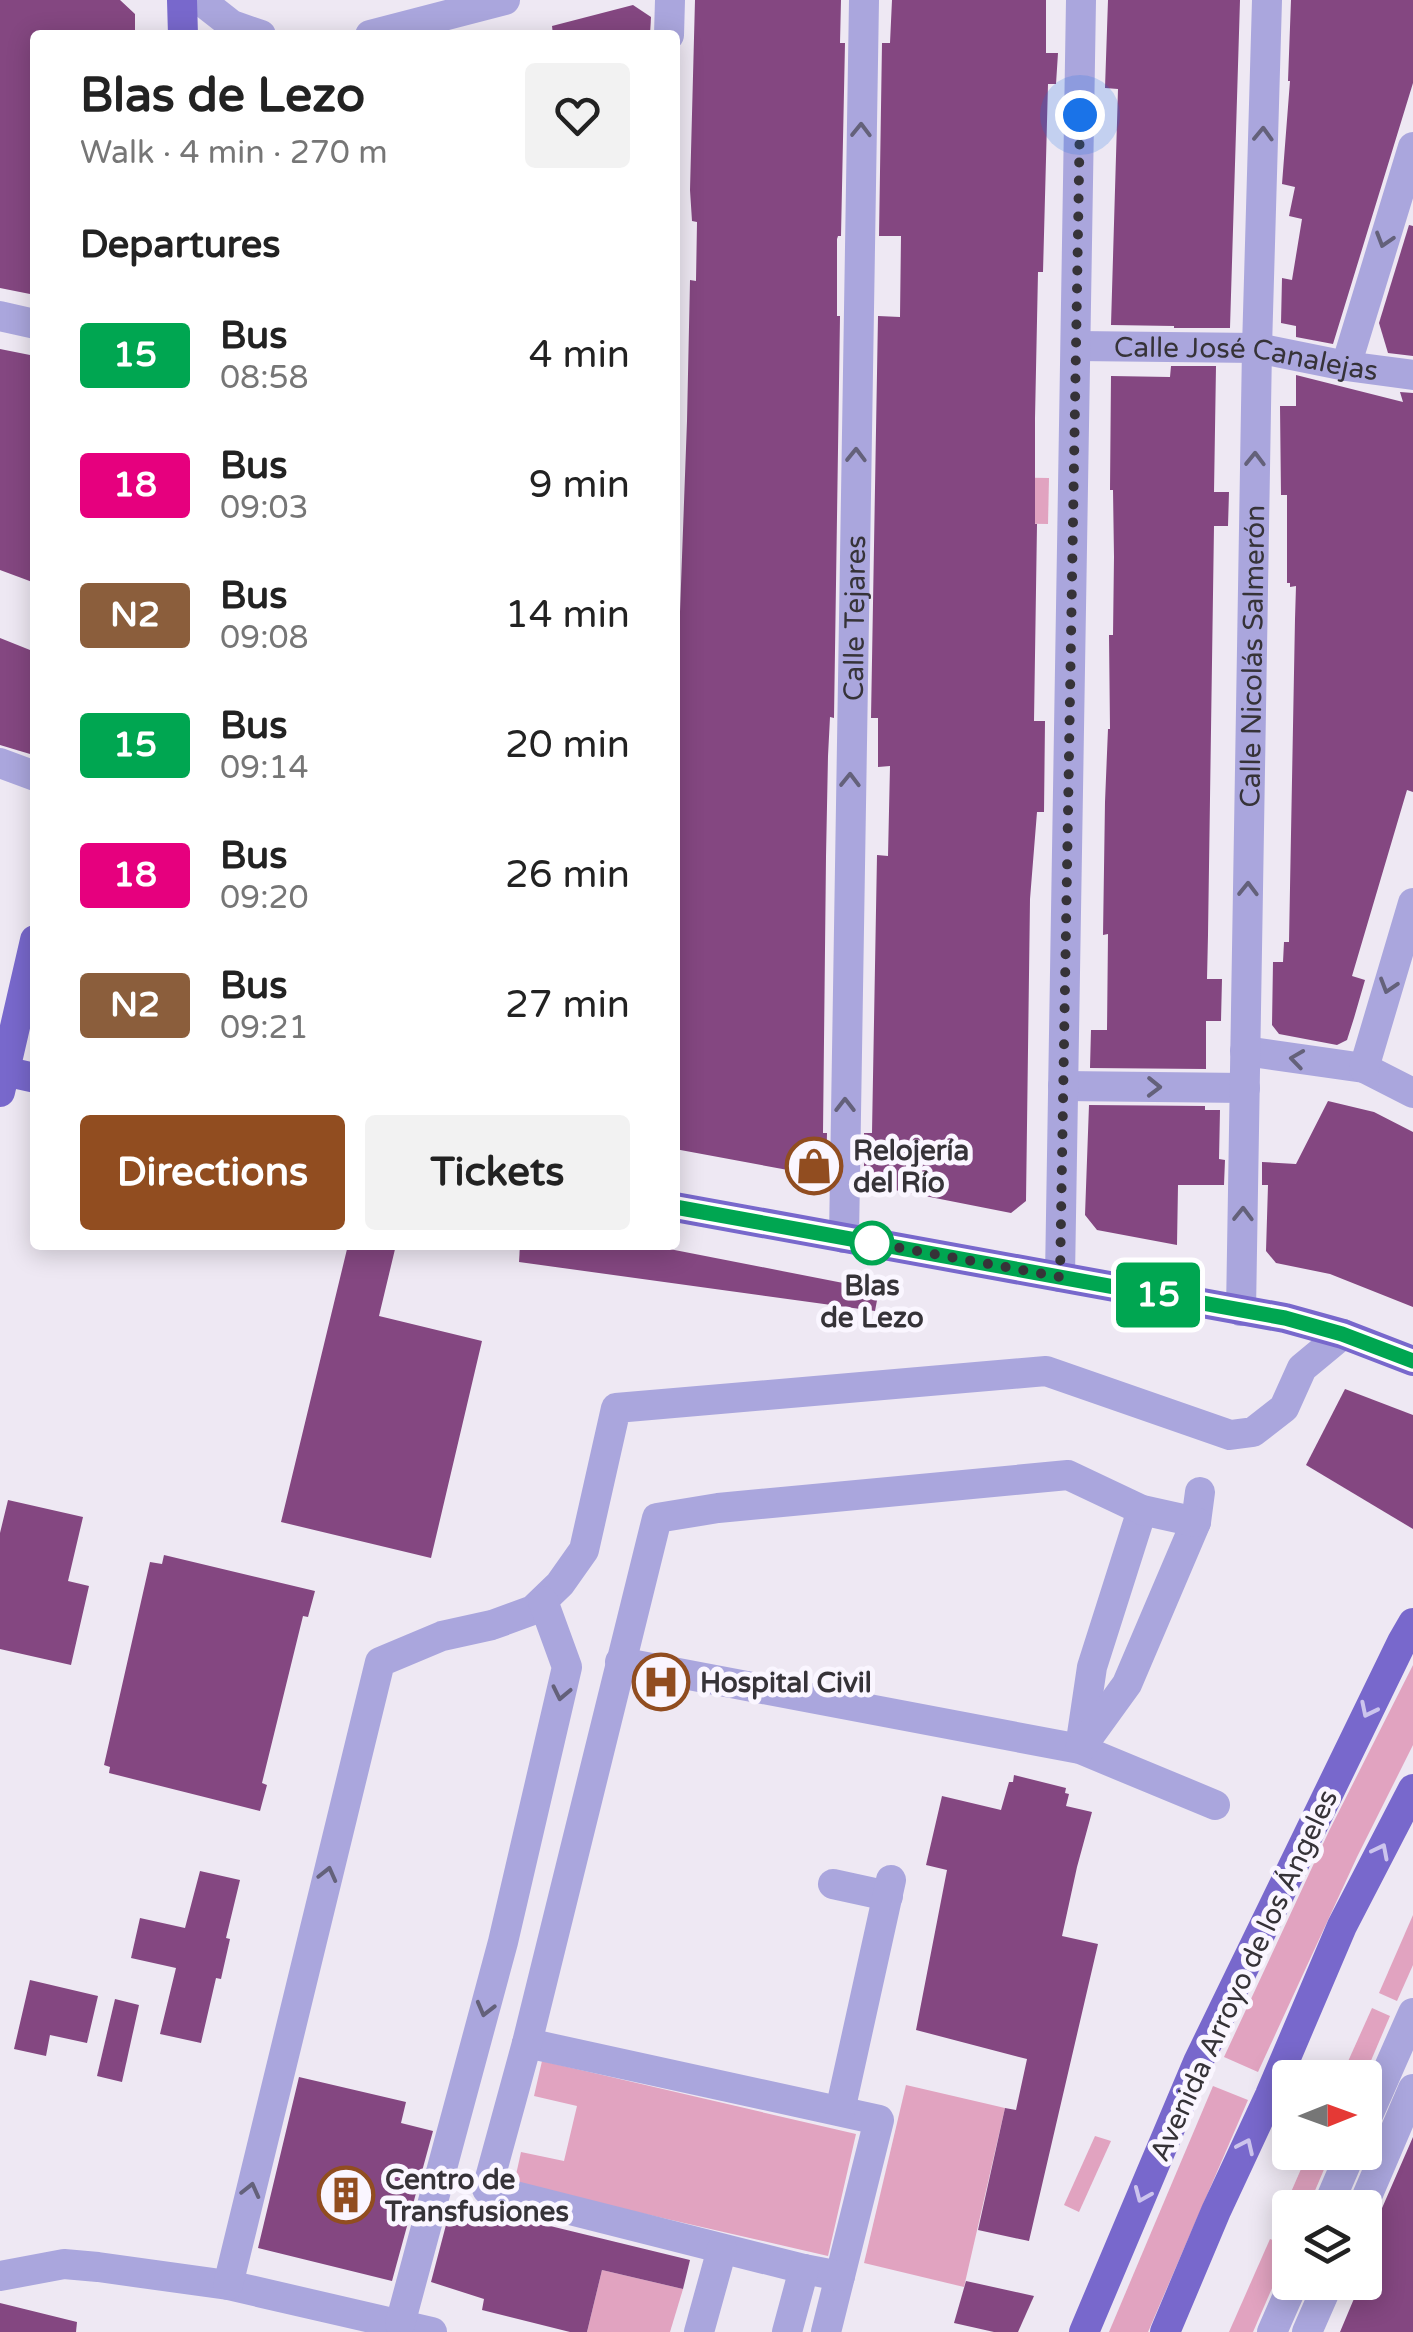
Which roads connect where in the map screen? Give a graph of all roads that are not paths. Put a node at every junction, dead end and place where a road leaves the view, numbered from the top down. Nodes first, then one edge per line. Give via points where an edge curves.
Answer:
1 (182, 0) edge
2 (200, 0) edge
3 (505, 0) edge
4 (670, 0) edge
5 (864, 0) edge
6 (1081, 0) edge
7 (1267, 0) edge
8 (183, 30) edge
9 (246, 30) edge
10 (389, 30) edge
11 (668, 30) edge
12 (1413, 147) edge
13 (0, 316) edge
14 (30, 323) edge
15 (1077, 346) junction
16 (1257, 348) junction
17 (1346, 366) junction
18 (1413, 375) edge
19 (0, 763) edge
20 (30, 774) edge
21 (1413, 904) edge
22 (30, 960) edge
23 (1245, 1052) junction
24 (1364, 1068) junction
25 (1, 1078) edge
26 (30, 1078) edge
27 (1062, 1086) junction
28 (1245, 1088) junction
29 (1413, 1093) edge
30 (680, 1208) edge
31 (844, 1238) junction
32 (1060, 1277) junction
33 (1242, 1311) junction
34 (1342, 1334) junction
35 (1413, 1361) edge
36 (1142, 1510) junction
37 (542, 1600) junction
38 (1413, 1624) edge
39 (620, 1662) junction
40 (1080, 1749) junction
41 (1413, 1789) edge
42 (1215, 1805) dead end
43 (833, 1884) dead end
44 (1413, 2014) edge
45 (527, 2043) junction
46 (1382, 2084) edge
47 (1413, 2090) edge
48 (840, 2111) junction
49 (1370, 2190) edge
50 (722, 2249) junction
51 (804, 2269) junction
52 (0, 2276) edge
53 (840, 2276) junction
54 (228, 2285) junction
55 (1286, 2300) edge
56 (1321, 2300) edge
57 (400, 2324) junction
58 (432, 2332) edge
59 (699, 2332) edge
60 (788, 2332) edge
61 (826, 2332) edge
62 (1084, 2332) edge
63 (1165, 2332) edge
64 (1272, 2332) edge
65 (1307, 2332) edge

1 - 8 main road
2 - 9 street
3 - 10 street
4 - 11 street
31 -> 5 street, Calle Tejares
6 - 15 street
16 -> 7 street, Calle Nicolás Salmerón
12 -> 17 street
13 - 14 street
15 - 16 street, Calle José Canalejas
15 - 27 street
16 - 17 street, Calle José Canalejas
23 -> 16 street, Calle Nicolás Salmerón
17 - 18 street, Calle José Canalejas
19 - 20 street
21 -> 24 street
22 - 25 main road
24 -> 23 street
23 - 28 street, Calle Nicolás Salmerón
24 - 29 street
25 - 26 main road
27 -> 28 street
27 - 32 street
33 -> 28 street, Calle Nicolás Salmerón
30 - 31 main road
31 - 32 main road
32 - 33 main road
33 - 34 main road
34 - 35 main road
34 - 37 street via 1302,1368 1284,1408 1253,1432 1230,1435 1046,1371 616,1408 584,1550
36 - 39 street via 1068,1475 658,1518
36 - 40 street via 1092,1667
36 - 40 street via 1198,1507 1126,1684
54 -> 37 street via 380,1662 533,1610
37 -> 57 street via 567,1667 503,1942
38 -> 62 main road, Avenida Arroyo de los Ángeles via 1198,2062
39 - 40 street
39 - 45 street
40 - 42 street
63 -> 41 main road via 1342,1926
43 - 48 street via 890,1888
44 - 46 street
45 - 48 street
45 - 50 street via 487,2189
47 - 49 street
48 - 53 street via 879,2120
50 - 51 street
50 - 59 street
51 - 53 street
51 - 60 street
52 - 54 street via 64,2264
53 - 61 street
54 - 57 street
55 - 64 street
56 - 65 street
57 - 58 street

